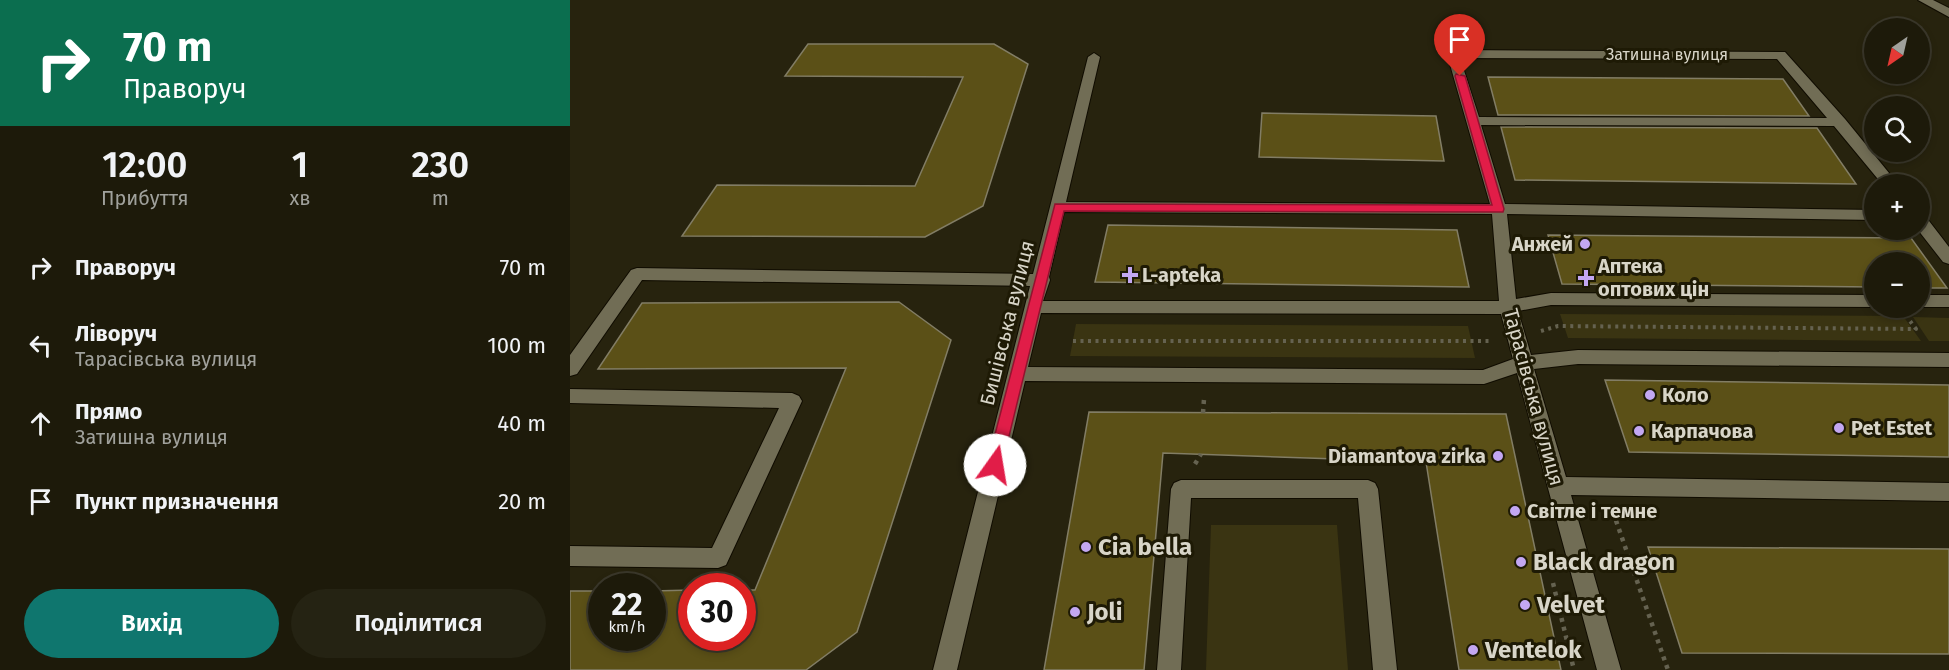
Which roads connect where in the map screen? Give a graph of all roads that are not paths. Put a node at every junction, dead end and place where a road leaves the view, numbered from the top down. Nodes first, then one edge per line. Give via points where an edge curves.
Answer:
1 (1924, 0) edge
2 (1949, 13) edge
3 (1094, 57) dead end
4 (1474, 121) junction
5 (1840, 122) junction
6 (1882, 174) edge
7 (1059, 207) junction
8 (1498, 209) junction
9 (1864, 215) edge
10 (1930, 234) edge
11 (1949, 258) edge
12 (1042, 280) junction
13 (1864, 301) edge
14 (1930, 301) edge
15 (1949, 301) edge
16 (1034, 307) junction
17 (1508, 307) junction
18 (1949, 360) edge
19 (1523, 363) junction
20 (570, 369) edge
21 (1017, 374) junction
22 (570, 396) edge
23 (1558, 486) junction
24 (1949, 492) edge
25 (570, 556) edge
26 (945, 670) edge
27 (1169, 670) edge
28 (1385, 670) edge
29 (1609, 670) edge

1 - 2 street
3 - 7 street, Бишівська вулиця
4 - 5 street
4 - 5 street, Затишна вулиця via 1453,54 1781,55
4 - 8 street, Тарасівська вулиця
5 - 6 street, Затишна вулиця
7 - 8 street
7 - 12 street, Бишівська вулиця
8 - 9 street
8 - 17 street, Тарасівська вулиця
10 - 11 street
12 - 16 street, Бишівська вулиця
12 - 20 street via 637,274
13 - 17 street via 1551,299
14 - 15 street
16 - 17 street
16 - 21 street, Бишівська вулиця
17 - 19 street, Тарасівська вулиця
18 - 19 street via 1578,357
19 - 21 street via 1484,377
19 - 23 street, Тарасівська вулиця
21 - 26 street, Бишівська вулиця
22 - 25 street via 792,401 718,558
23 - 24 street
23 - 29 street, Тарасівська вулиця
27 - 28 street via 1181,489 1368,489

